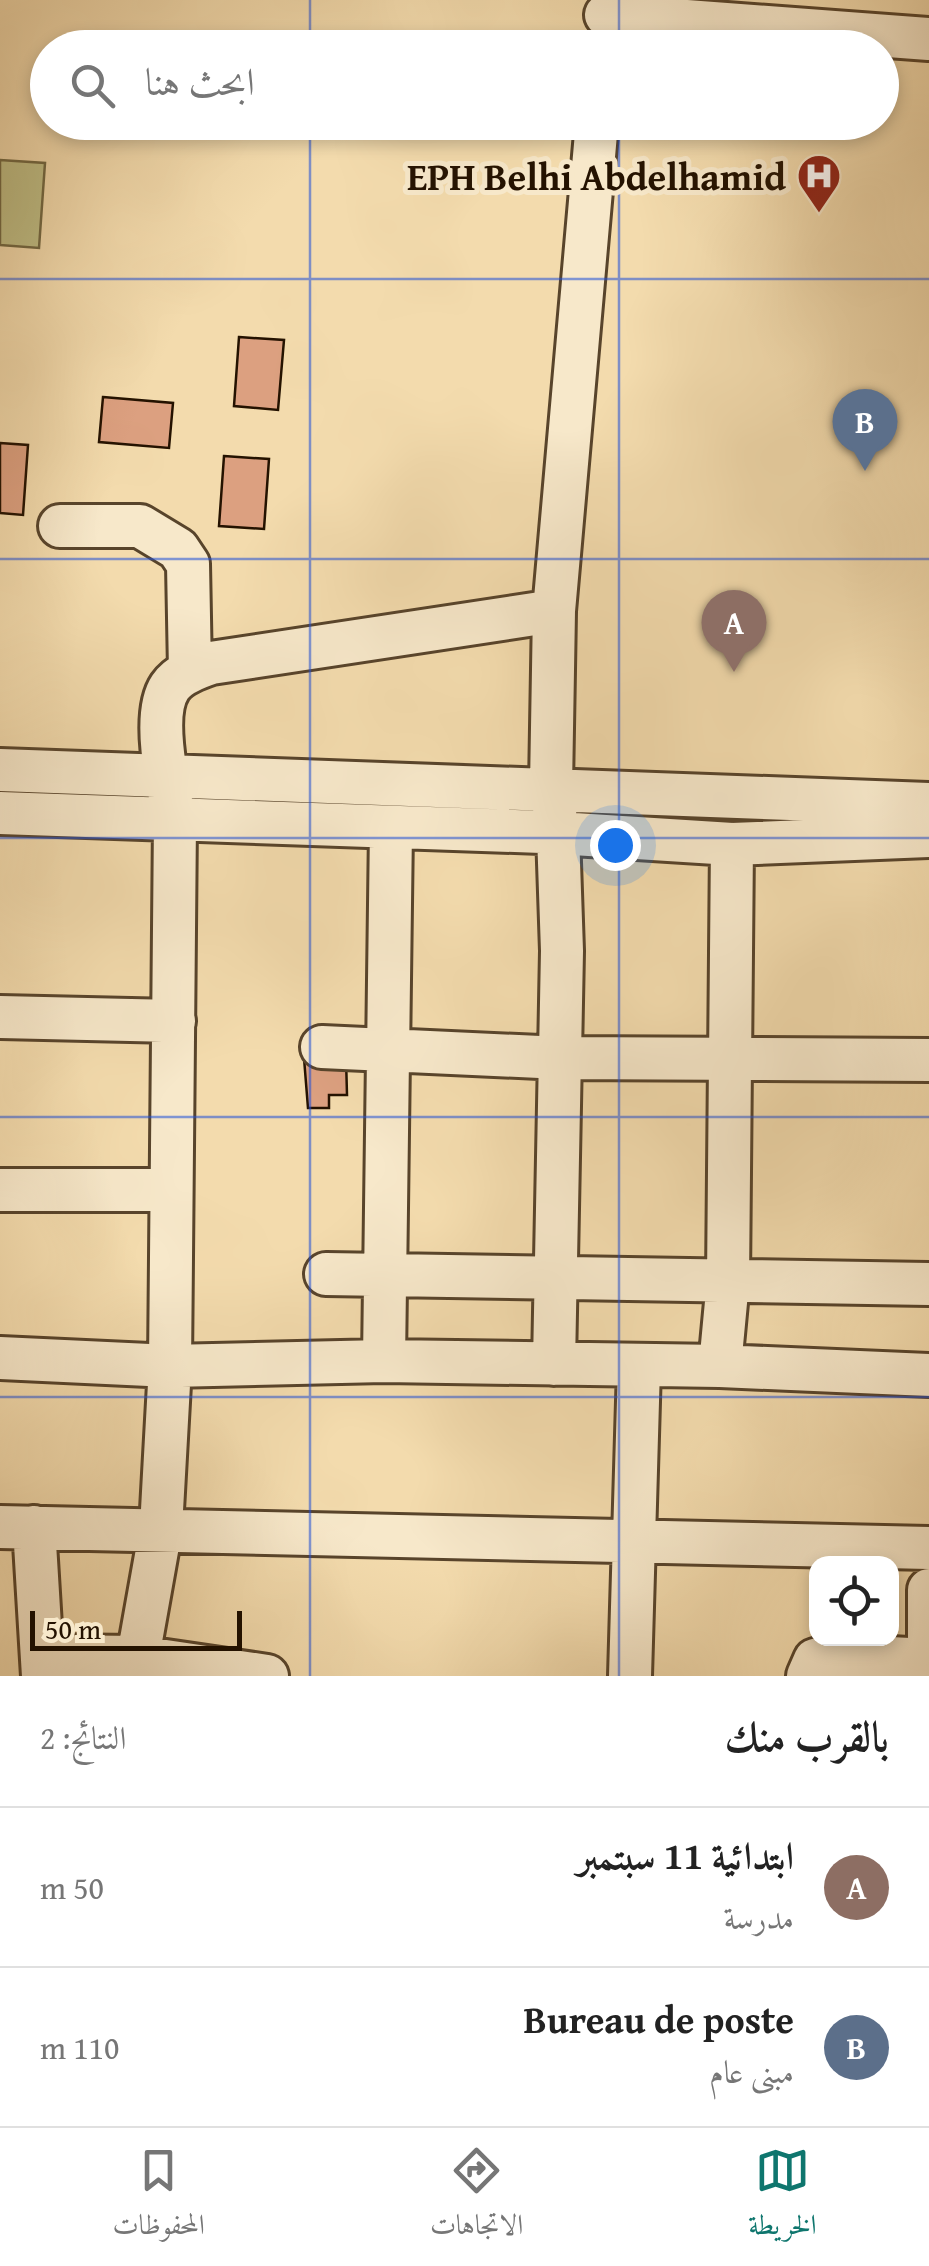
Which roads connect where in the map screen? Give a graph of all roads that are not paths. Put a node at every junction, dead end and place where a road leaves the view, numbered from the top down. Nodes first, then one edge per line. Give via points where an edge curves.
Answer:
1 (605, 21) edge
2 (758, 30) edge
3 (899, 38) edge
4 (929, 40) edge
5 (594, 140) edge
6 (60, 526) dead end
7 (554, 612) junction
8 (190, 670) junction
9 (0, 770) edge
10 (165, 776) junction
11 (551, 787) junction
12 (929, 804) edge
13 (0, 813) edge
14 (175, 820) junction
15 (391, 828) junction
16 (558, 833) junction
17 (929, 836) edge
18 (732, 844) junction
19 (0, 1017) edge
20 (174, 1020) junction
21 (322, 1047) dead end
22 (390, 1054) junction
23 (560, 1058) junction
24 (729, 1059) junction
25 (929, 1060) edge
26 (0, 1190) edge
27 (170, 1190) junction
28 (326, 1274) dead end
29 (386, 1276) junction
30 (556, 1280) junction
31 (728, 1280) junction
32 (929, 1284) edge
33 (0, 1358) edge
34 (384, 1361) junction
35 (554, 1364) junction
36 (170, 1366) junction
37 (720, 1366) junction
38 (639, 1368) junction
39 (929, 1374) edge
40 (17, 1527) edge
41 (161, 1528) junction
42 (633, 1544) junction
43 (929, 1548) edge
44 (929, 1590) edge
45 (929, 1643) edge
46 (138, 1658) junction
47 (929, 1660) edge
48 (43, 1666) edge
49 (200, 1671) edge
50 (267, 1676) edge
51 (630, 1676) edge
52 (808, 1676) edge

1 - 2 street
3 - 4 street
5 - 7 street
6 - 8 street via 140,526 178,548 188,564
7 - 8 street
7 - 11 street
8 - 10 street via 169,688 162,708
9 - 10 street
10 - 11 street
10 - 14 street
11 - 12 street
11 - 16 street
13 - 14 street
14 - 15 street
14 - 20 street
15 - 16 street
15 - 22 street
16 - 18 street
16 - 23 street
17 - 18 street
18 - 24 street
19 - 20 street
20 - 27 street
21 - 22 street
22 - 23 street
22 - 29 street
23 - 24 street
23 - 30 street
24 - 25 street
24 - 31 street
26 - 27 street
27 - 36 street
28 - 29 street
29 - 30 street
29 - 34 street
30 - 31 street
30 - 35 street
31 - 32 street
31 - 37 street
33 - 36 street
34 - 35 street
34 - 36 street
35 - 38 street
36 - 41 street
37 - 38 street
37 - 39 street
38 - 42 street
40 - 41 street
40 - 48 street
41 - 42 street
41 - 46 street
42 - 43 street
42 - 51 street
44 - 45 street
46 - 48 street
46 - 49 street
47 - 52 street via 833,1655 815,1660
49 - 50 street

